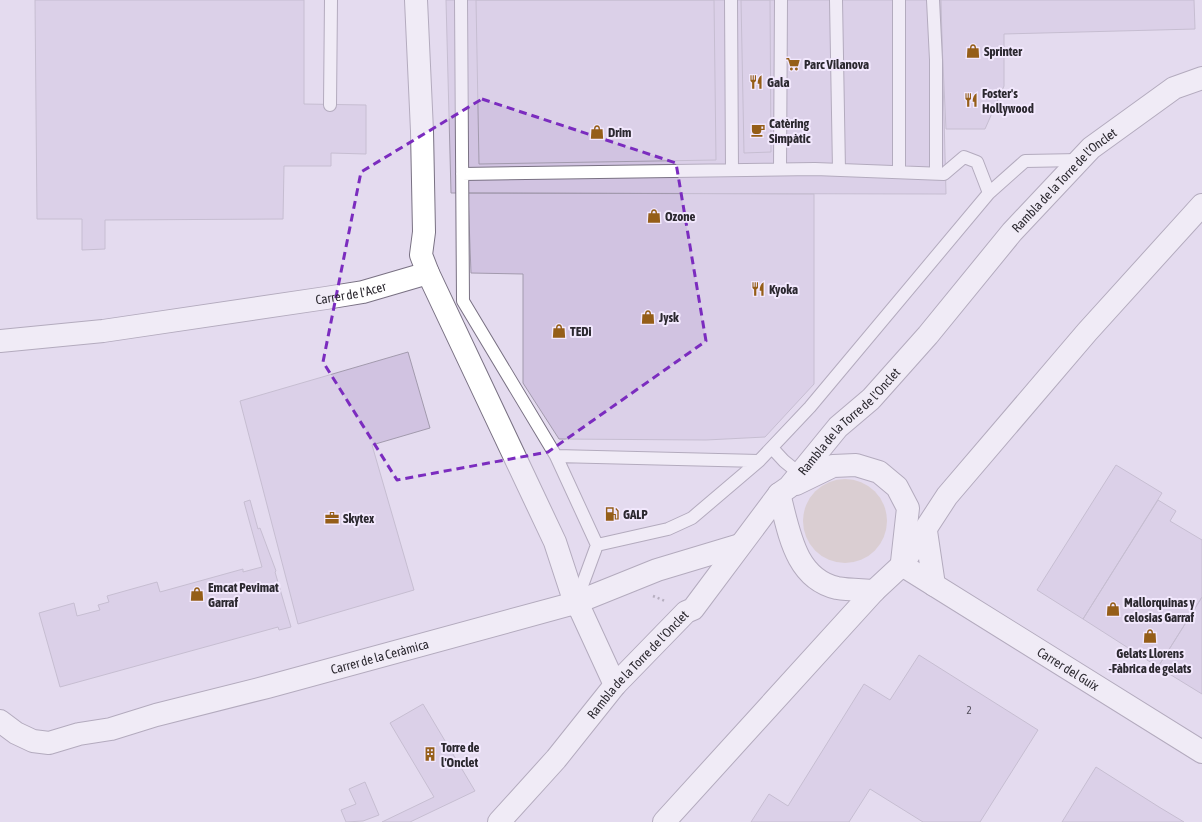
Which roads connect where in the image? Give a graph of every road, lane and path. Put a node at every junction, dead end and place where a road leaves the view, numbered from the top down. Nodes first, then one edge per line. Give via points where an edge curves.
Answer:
1 (331, 0) edge
2 (416, 0) edge
3 (461, 0) edge
4 (731, 0) edge
5 (781, 0) edge
6 (836, 0) edge
7 (899, 0) edge
8 (933, 0) edge
9 (1202, 78) edge
10 (330, 105) dead end
11 (1079, 160) junction
12 (780, 169) junction
13 (732, 170) junction
14 (839, 170) junction
15 (899, 172) junction
16 (936, 173) junction
17 (462, 174) junction
18 (989, 193) junction
19 (1202, 205) edge
20 (428, 273) junction
21 (0, 341) edge
22 (772, 448) junction
23 (556, 456) junction
24 (759, 461) junction
25 (789, 485) junction
26 (926, 530) junction
27 (597, 545) junction
28 (740, 545) junction
29 (902, 566) junction
30 (934, 585) junction
31 (874, 591) junction
32 (576, 603) junction
33 (615, 685) junction
34 (8, 727) edge
35 (1202, 752) edge
36 (524, 796) junction
37 (499, 822) edge
38 (519, 822) edge
39 (664, 822) edge

1 - 10 lane
2 - 20 street via 424,232 421,255
3 - 17 lane
4 - 13 lane
5 - 12 lane
6 - 14 lane
7 - 15 lane
8 - 16 lane
9 - 11 street, Rambla de la Torre de l'Onclet via 1174,88 1091,148
11 - 18 lane via 1025,162
11 - 25 street, Rambla de la Torre de l'Onclet via 1012,232 928,335 871,399 838,427
12 - 13 lane
12 - 14 lane
13 - 17 lane
14 - 15 lane
15 - 16 lane
16 - 18 lane via 944,174 964,157 977,162
17 - 23 lane via 463,301
18 - 22 lane via 810,407
19 - 26 street via 1094,324 947,496
20 - 21 street, Carrer de l'Acer via 363,292 326,298 103,332
20 - 32 street via 555,542
22 - 24 lane
22 - 25 lane via 784,462
23 - 24 lane
23 - 27 lane
24 - 27 lane via 692,518 680,525
25 - 28 street, Rambla de la Torre de l'Onclet
25 - 29 street via 833,466 856,465 878,472 897,487 908,508
25 - 31 street via 796,556 807,570 821,581 837,588
26 - 29 street
26 - 30 street
27 - 32 lane
28 - 32 street, Carrer de la Ceràmica via 657,570
28 - 33 street, Rambla de la Torre de l'Onclet via 735,556 694,609 686,612
29 - 30 street, Carrer del Guix
29 - 31 street
30 - 35 street, Carrer del Guix
31 - 39 street
32 - 33 street
32 - 34 street, Carrer de la Ceràmica via 111,729 79,734 49,743 33,741
33 - 36 street, Rambla de la Torre de l'Onclet
36 - 37 street, Rambla de la Torre de l'Onclet
36 - 38 street, Rambla de la Torre de l'Onclet

